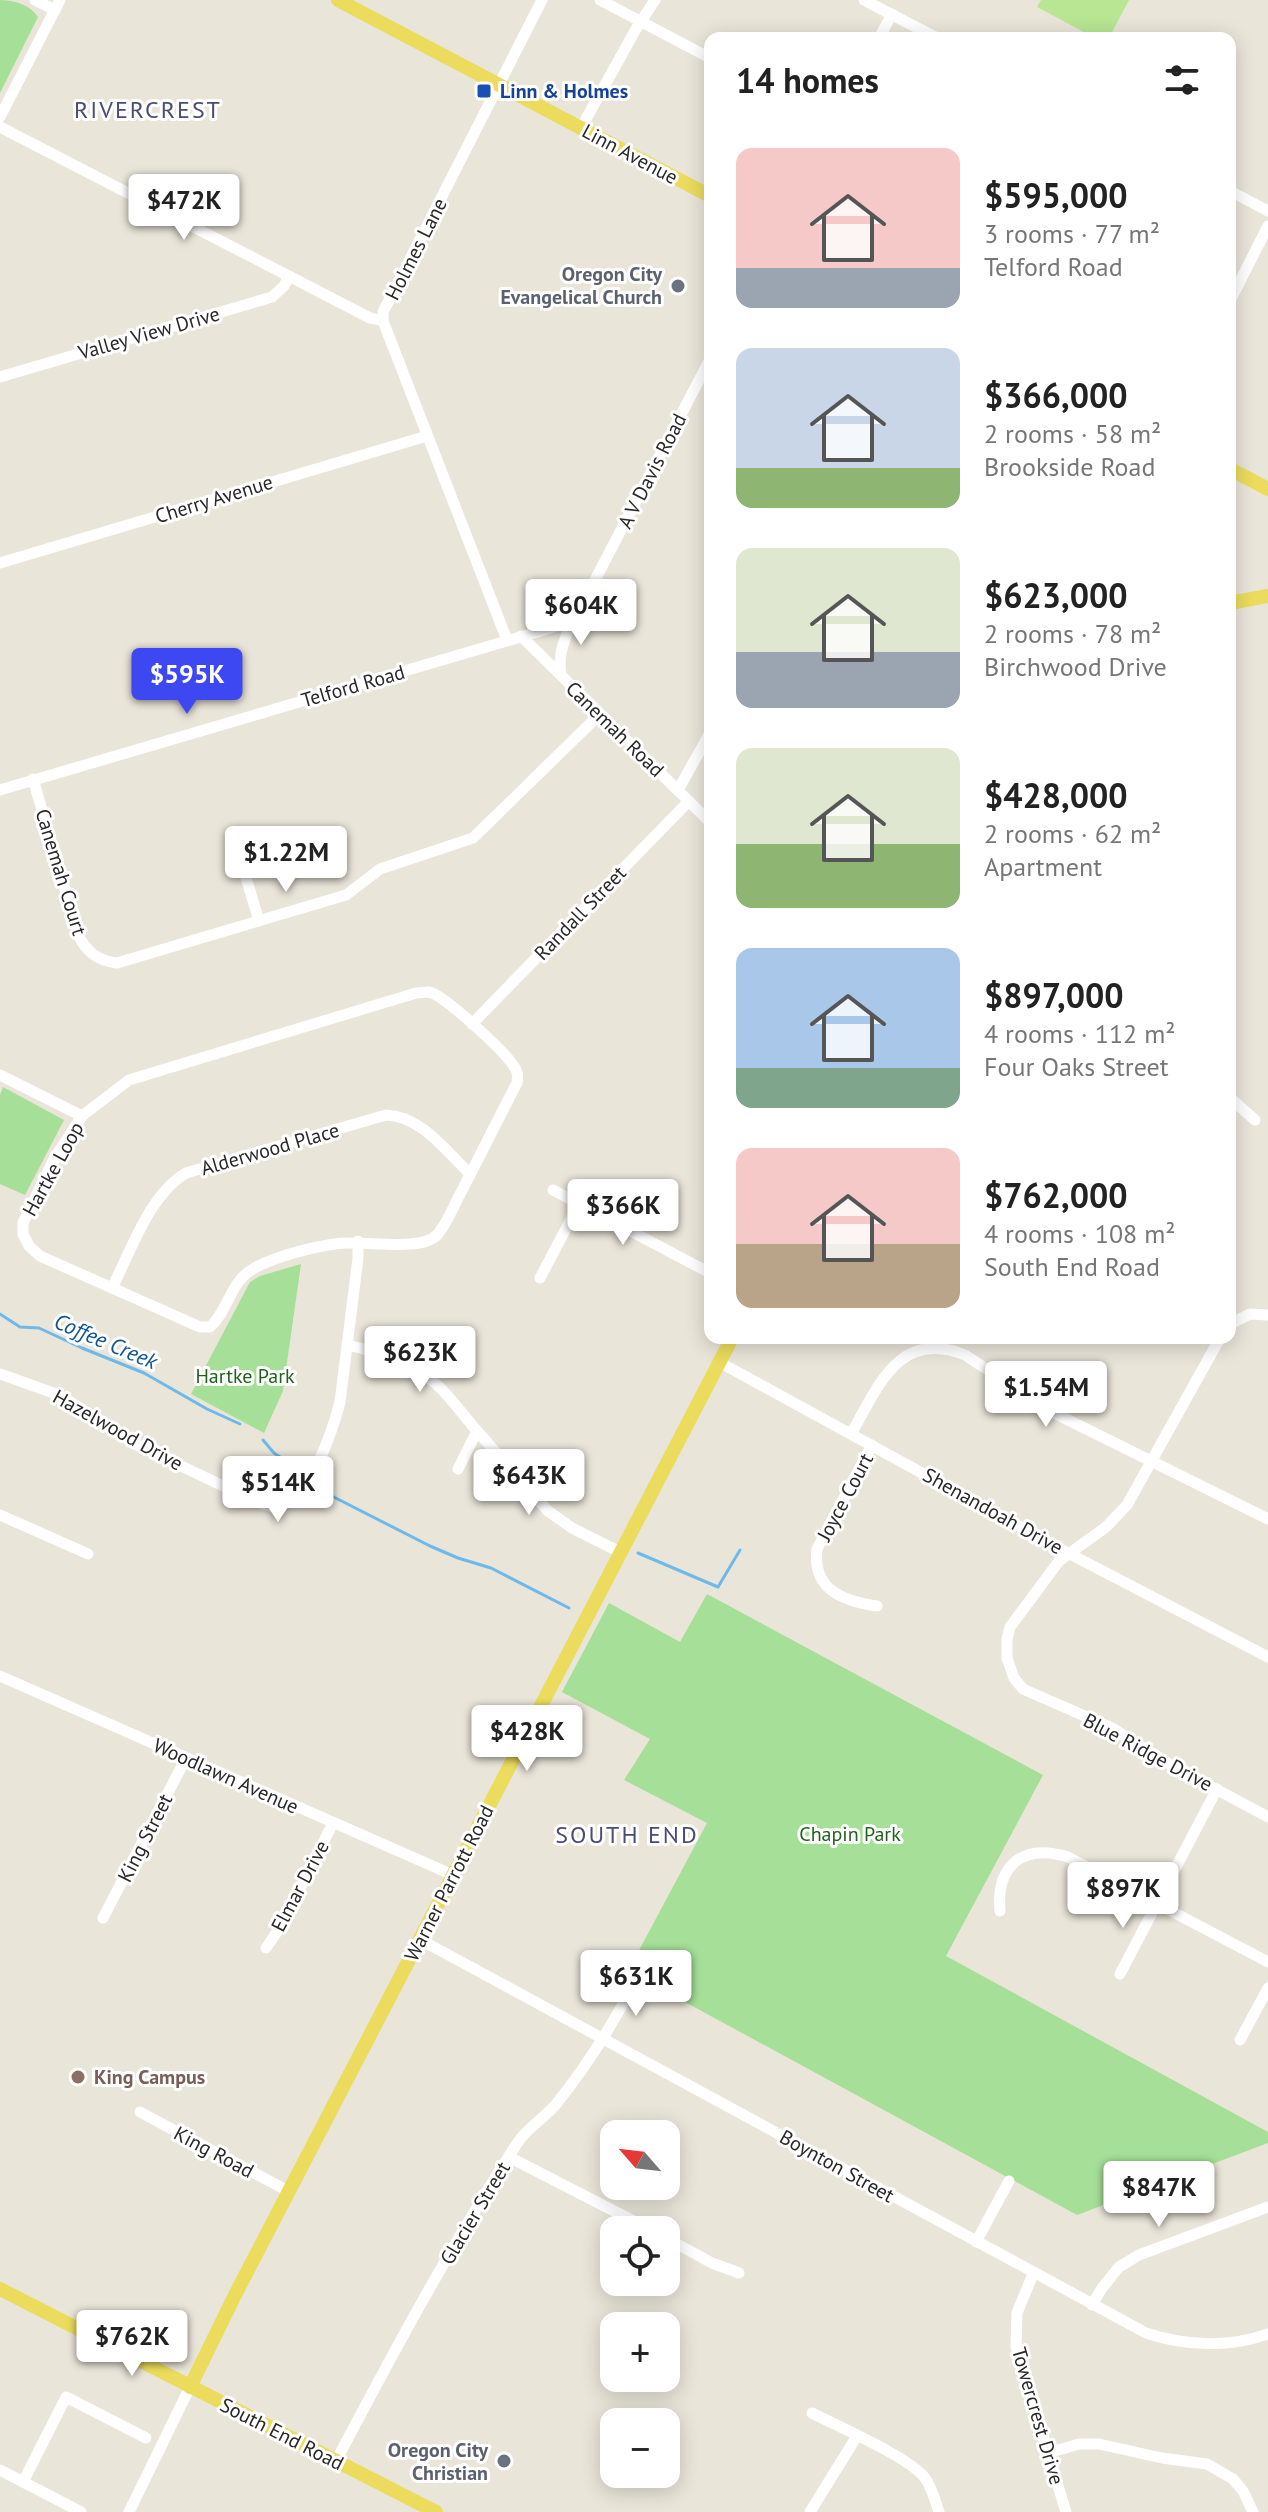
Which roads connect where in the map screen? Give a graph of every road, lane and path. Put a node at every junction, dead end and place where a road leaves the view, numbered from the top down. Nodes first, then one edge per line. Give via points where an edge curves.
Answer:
1 (35, 0) edge
2 (542, 0) edge
3 (600, 0) edge
4 (655, 0) edge
5 (864, 0) edge
6 (347, 2) edge
7 (57, 5) edge
8 (892, 14) junction
9 (642, 22) junction
10 (882, 32) edge
11 (926, 32) edge
12 (704, 55) edge
13 (500, 85) junction
14 (0, 117) edge
15 (0, 127) edge
16 (581, 128) junction
17 (704, 193) edge
18 (1236, 194) edge
19 (1268, 211) edge
20 (1268, 226) edge
21 (289, 276) junction
22 (1236, 289) edge
23 (383, 321) junction
24 (704, 371) edge
25 (0, 377) edge
26 (427, 436) junction
27 (1236, 472) edge
28 (1268, 489) edge
29 (0, 563) edge
30 (1268, 596) edge
31 (1236, 602) edge
32 (573, 617) junction
33 (521, 636) junction
34 (507, 640) junction
35 (561, 676) junction
36 (600, 714) junction
37 (704, 744) edge
38 (33, 779) junction
39 (0, 790) edge
40 (678, 790) junction
41 (689, 801) junction
42 (704, 816) edge
43 (241, 861) dead end
44 (259, 921) junction
45 (472, 1024) junction
46 (0, 1075) edge
47 (1236, 1103) edge
48 (82, 1116) junction
49 (1255, 1120) dead end
50 (470, 1174) junction
51 (553, 1190) dead end
52 (579, 1204) junction
53 (358, 1241) junction
54 (704, 1270) edge
55 (540, 1278) dead end
56 (112, 1288) junction
57 (1268, 1315) edge
58 (1236, 1321) edge
59 (729, 1344) edge
60 (1217, 1344) edge
61 (347, 1345) junction
62 (719, 1362) junction
63 (0, 1374) edge
64 (477, 1431) junction
65 (851, 1434) junction
66 (872, 1445) junction
67 (1153, 1462) junction
68 (458, 1469) dead end
69 (0, 1515) edge
70 (1268, 1519) edge
71 (620, 1552) junction
72 (1068, 1553) junction
73 (88, 1554) dead end
74 (877, 1606) dead end
75 (1268, 1657) edge
76 (0, 1676) edge
77 (186, 1758) junction
78 (1217, 1789) junction
79 (1268, 1817) edge
80 (333, 1823) junction
81 (453, 1875) junction
82 (1157, 1902) junction
83 (1000, 1911) dead end
84 (103, 1918) dead end
85 (419, 1939) junction
86 (266, 1948) dead end
87 (1268, 1962) edge
88 (1120, 1974) dead end
89 (636, 1980) dead end
90 (1268, 1988) edge
91 (604, 2040) junction
92 (1240, 2040) dead end
93 (140, 2112) dead end
94 (509, 2157) junction
95 (1009, 2181) dead end
96 (288, 2191) junction
97 (1268, 2207) edge
98 (624, 2216) edge
99 (976, 2242) junction
100 (680, 2246) edge
101 (739, 2273) dead end
102 (1033, 2274) junction
103 (0, 2289) edge
104 (1092, 2305) junction
105 (1268, 2334) edge
106 (190, 2387) junction
107 (812, 2413) dead end
108 (857, 2436) junction
109 (146, 2438) dead end
110 (1048, 2453) junction
111 (336, 2461) junction
112 (0, 2470) edge
113 (23, 2482) junction
114 (81, 2512) edge
115 (129, 2512) edge
116 (436, 2512) edge
117 (810, 2512) edge
118 (939, 2512) edge
119 (1066, 2512) edge
120 (1253, 2512) edge

1 - 7 street
2 - 13 street, Holmes Lane
3 - 9 street
4 - 9 street
5 - 8 street
6 - 13 main road, Linn Avenue
7 - 14 street
8 - 10 street
8 - 11 street
9 - 12 street
9 - 16 street
13 - 16 main road, Linn Avenue
13 - 23 street, Holmes Lane
15 - 21 street
16 - 17 main road, Linn Avenue
18 - 19 street
20 - 22 street
21 - 23 street
21 - 25 street, Valley View Drive via 272,297
23 - 26 street, Holmes Lane
24 - 32 street, A V Davis Road
26 - 29 street, Cherry Avenue
26 - 34 street, Holmes Lane
27 - 28 main road
30 - 31 main road
32 - 33 street
32 - 35 street, A V Davis Road via 559,655
33 - 34 street, Telford Road
33 - 35 street, Canemah Road
34 - 38 street, Telford Road
35 - 36 street, Canemah Road
36 - 40 street, Canemah Road
36 - 44 street, Canemah Court via 473,838 380,869 346,895
37 - 40 street
38 - 39 street, Telford Road
38 - 44 street, Canemah Court via 79,937 95,957 117,963
40 - 41 street, Canemah Road
41 - 42 street, Canemah Road
41 - 45 street, Randall Street
43 - 44 street
45 - 48 street, Hartke Loop via 436,993 416,993 146,1073
45 - 50 street, Hartke Loop via 518,1075
46 - 48 street
47 - 49 street
48 - 56 street, Hartke Loop via 25,1217 23,1234 40,1256
50 - 53 street, Hartke Loop via 431,1239 414,1244
50 - 56 street, Alderwood Place via 416,1123 397,1115 186,1173 154,1204
51 - 52 street
52 - 54 street
52 - 55 street
53 - 56 street, Hartke Loop via 317,1247 256,1267 238,1282 210,1327
53 - 61 street, Hazelwood Drive
57 - 58 street via 1250,1314
59 - 62 main road, Warner Parrott Road
60 - 67 street, Blue Ridge Drive
61 - 63 street, Hazelwood Drive via 340,1402 324,1447 300,1494 274,1507 139,1446 59,1395
61 - 64 street via 387,1356 425,1375
62 - 65 street, Shenandoah Drive
62 - 71 main road, Warner Parrott Road
64 - 68 street
64 - 71 street via 548,1511
65 - 66 street, Shenandoah Drive
65 - 67 street via 893,1364 916,1351 941,1348 965,1355 1050,1411
66 - 72 street, Shenandoah Drive
66 - 74 street, Joyce Court via 815,1561 827,1589
67 - 70 street
67 - 72 street, Blue Ridge Drive via 1117,1517
69 - 73 street
71 - 81 main road, Warner Parrott Road
72 - 75 street, Shenandoah Drive
72 - 78 street, Blue Ridge Drive via 1010,1627 1007,1658 1014,1678 1035,1696 1112,1728
76 - 77 street, Woodlawn Avenue
77 - 80 street, Woodlawn Avenue
77 - 84 street, King Street
78 - 79 street, Blue Ridge Drive
78 - 82 street
80 - 81 street, Woodlawn Avenue
80 - 86 street, Elmar Drive
81 - 85 main road, Warner Parrott Road
82 - 83 street via 1068,1857 1037,1852 1013,1863 1005,1875
82 - 87 street
82 - 88 street
85 - 91 street, Boynton Street
85 - 96 main road, Warner Parrott Road
89 - 91 street, Glacier Street
90 - 92 street
91 - 94 street, Glacier Street
91 - 99 street, Boynton Street
93 - 96 street, King Road
94 - 98 street
94 - 111 street, Glacier Street via 407,2327
95 - 99 street
96 - 106 main road, Warner Parrott Road
97 - 104 street via 1139,2255 1109,2278
99 - 102 street, Boynton Street
100 - 101 street
102 - 104 street, Boynton Street
102 - 110 street, Towercrest Drive via 1017,2313 1016,2347
103 - 106 main road, South End Road
104 - 105 street, Boynton Street via 1146,2333 1178,2341 1221,2343
106 - 111 main road, South End Road
106 - 115 street
107 - 108 street
108 - 117 street
108 - 118 street via 919,2472
109 - 113 street via 66,2397
110 - 119 street, Towercrest Drive
110 - 120 street via 1099,2444 1207,2464 1233,2479
111 - 116 main road, South End Road
112 - 113 street
113 - 114 street

